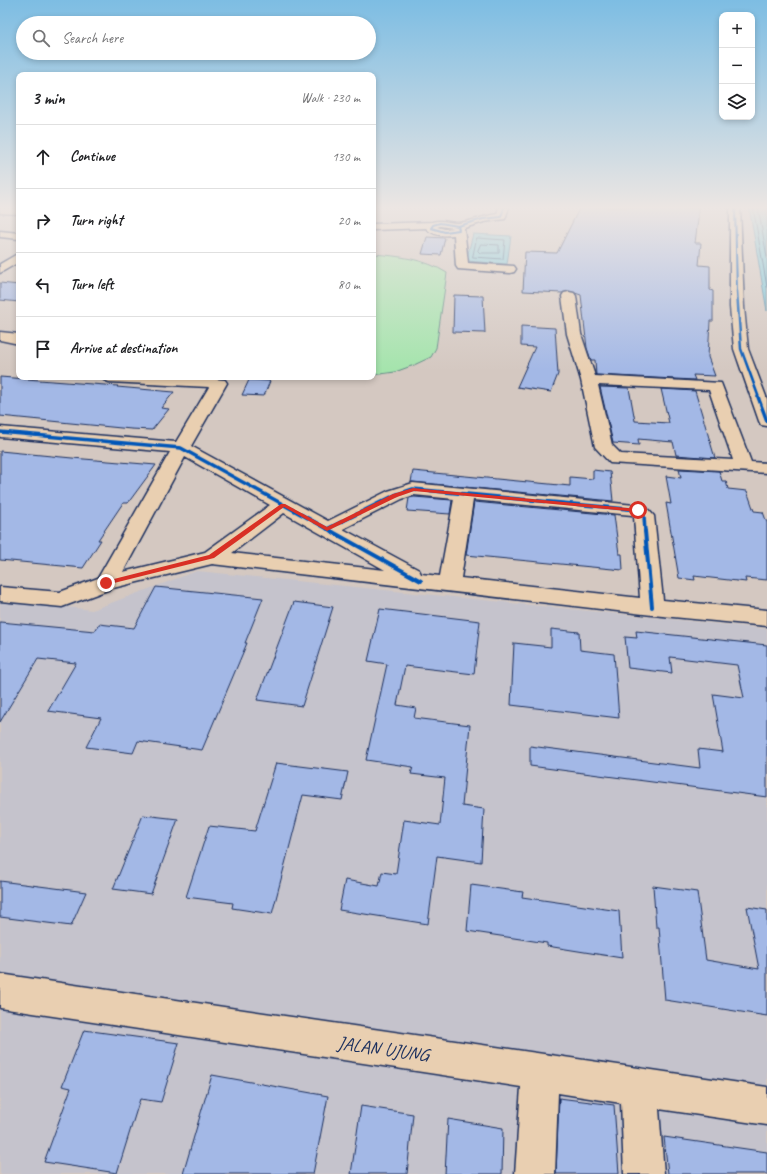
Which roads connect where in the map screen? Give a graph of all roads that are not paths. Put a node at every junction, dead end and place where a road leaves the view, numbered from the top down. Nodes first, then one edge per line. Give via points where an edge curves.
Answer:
1 (11, 262) edge
2 (462, 262) edge
3 (736, 262) edge
4 (0, 269) edge
5 (510, 269) dead end
6 (0, 275) edge
7 (13, 276) dead end
8 (569, 296) dead end
9 (0, 336) edge
10 (16, 338) edge
11 (220, 380) edge
12 (589, 380) junction
13 (767, 421) edge
14 (0, 432) edge
15 (180, 448) junction
16 (744, 467) junction
17 (767, 468) edge
18 (464, 494) junction
19 (283, 505) junction
20 (327, 529) junction
21 (212, 557) junction
22 (421, 581) junction
23 (106, 583) junction
24 (450, 584) junction
25 (0, 594) edge
26 (652, 607) junction
27 (767, 618) edge
28 (0, 992) edge
29 (540, 1072) junction
30 (639, 1087) junction
31 (767, 1106) edge
32 (535, 1174) edge
33 (644, 1174) edge

1 - 4 street
2 - 5 street via 462,266
3 - 13 street via 741,350
6 - 7 street
8 - 12 street via 574,334
9 - 10 street
11 - 15 street
12 - 16 street via 715,386
12 - 16 street via 604,447 616,459
14 - 15 street
15 - 19 street
15 - 23 street
16 - 17 street
18 - 20 street via 413,489 395,495
18 - 24 street
18 - 26 street via 638,510 644,516
19 - 20 street
19 - 21 street
20 - 22 street
21 - 22 street
21 - 23 street
22 - 24 street
23 - 25 street via 62,600
24 - 26 street
26 - 27 street
28 - 29 street, JALAN UJUNG
29 - 30 street, JALAN UJUNG
29 - 32 street
30 - 31 street, JALAN UJUNG
30 - 33 street

